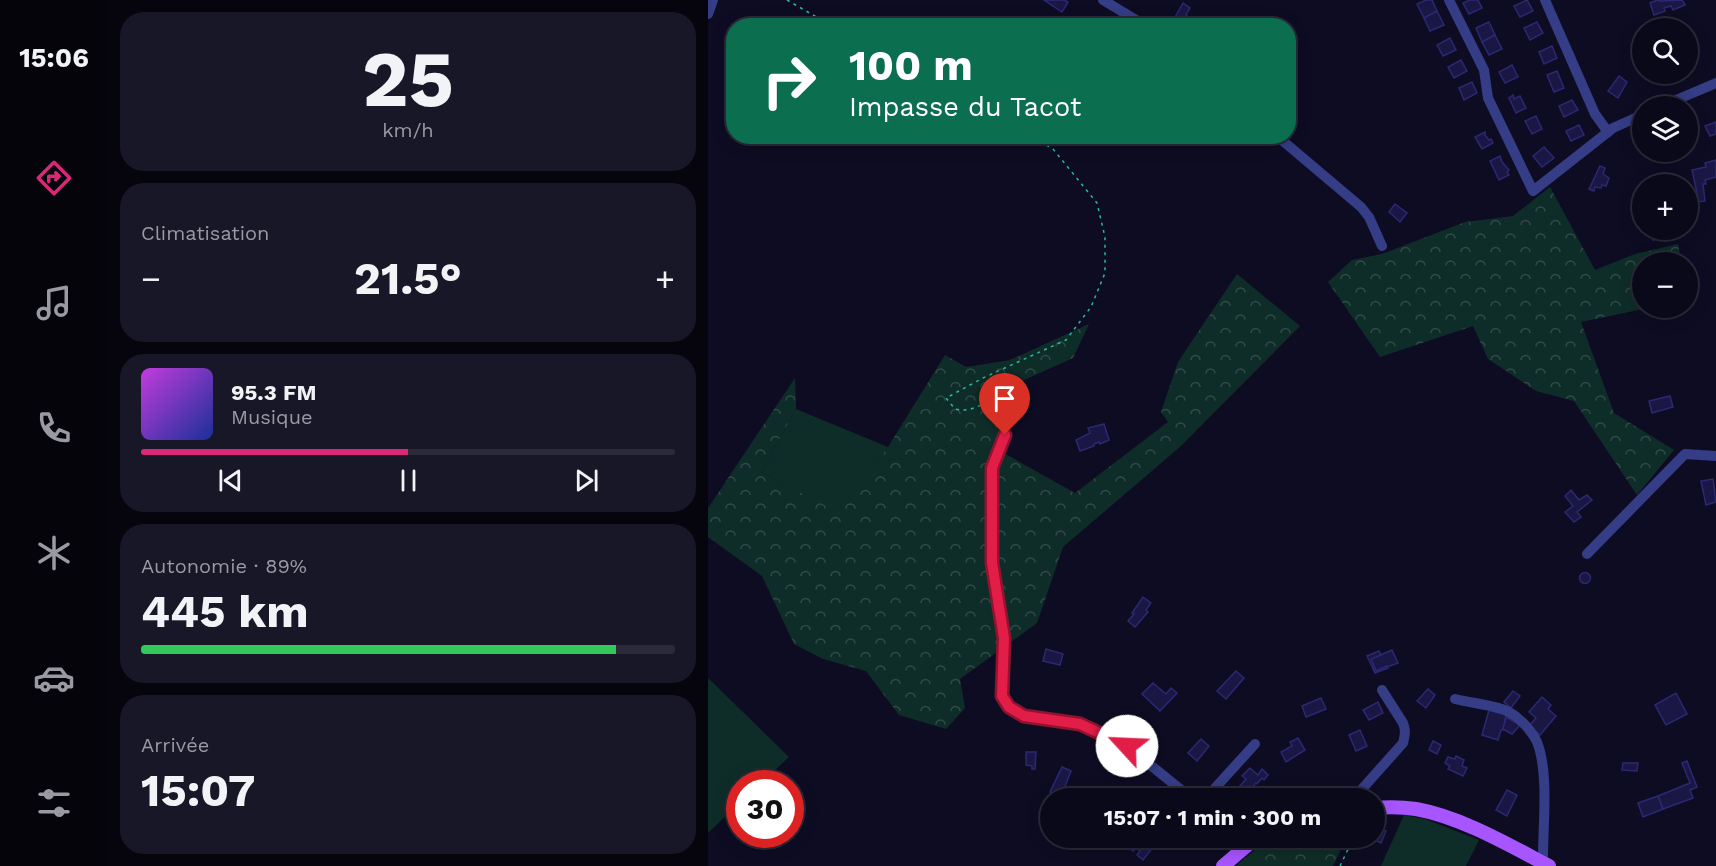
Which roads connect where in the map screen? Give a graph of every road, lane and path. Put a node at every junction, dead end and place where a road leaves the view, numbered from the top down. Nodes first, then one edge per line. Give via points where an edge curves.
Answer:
1 (713, 0) edge
2 (787, 0) edge
3 (1103, 0) edge
4 (1449, 0) edge
5 (1545, 0) edge
6 (708, 14) edge
7 (818, 18) edge
8 (1133, 18) edge
9 (1716, 83) edge
10 (1685, 96) edge
11 (1632, 119) edge
12 (1608, 132) junction
13 (1045, 144) edge
14 (1286, 144) edge
15 (1382, 246) dead end
16 (1005, 435) joint
17 (1716, 456) edge
18 (1587, 554) dead end
19 (1382, 690) dead end
20 (1455, 699) dead end
21 (1255, 744) dead end
22 (1179, 788) edge
23 (1215, 788) edge
24 (1364, 788) edge
25 (1385, 808) edge
26 (1239, 848) edge
27 (1349, 848) edge
28 (1544, 865) edge
29 (1223, 866) edge
30 (1340, 866) edge

1 - 6 street
2 - 7 path
3 - 8 street
4 - 12 street via 1484,70 1488,98 1533,191
5 - 12 street via 1595,114
9 - 10 street
11 - 12 street
13 - 16 path via 1053,149 1097,203 1105,237 1105,273 1091,307 1066,340 946,398 955,409 969,411 1011,393 1015,405
14 - 15 street via 1361,207
16 - 22 street via 992,468 992,563 1004,638 1002,696 1009,707 1024,716 1080,724 1127,746
17 - 18 street via 1685,454
19 - 24 street via 1406,729 1405,736
20 - 28 street via 1510,712 1538,746 1544,788
21 - 23 street
25 - 28 main road via 1443,816
26 - 29 main road
27 - 30 path

